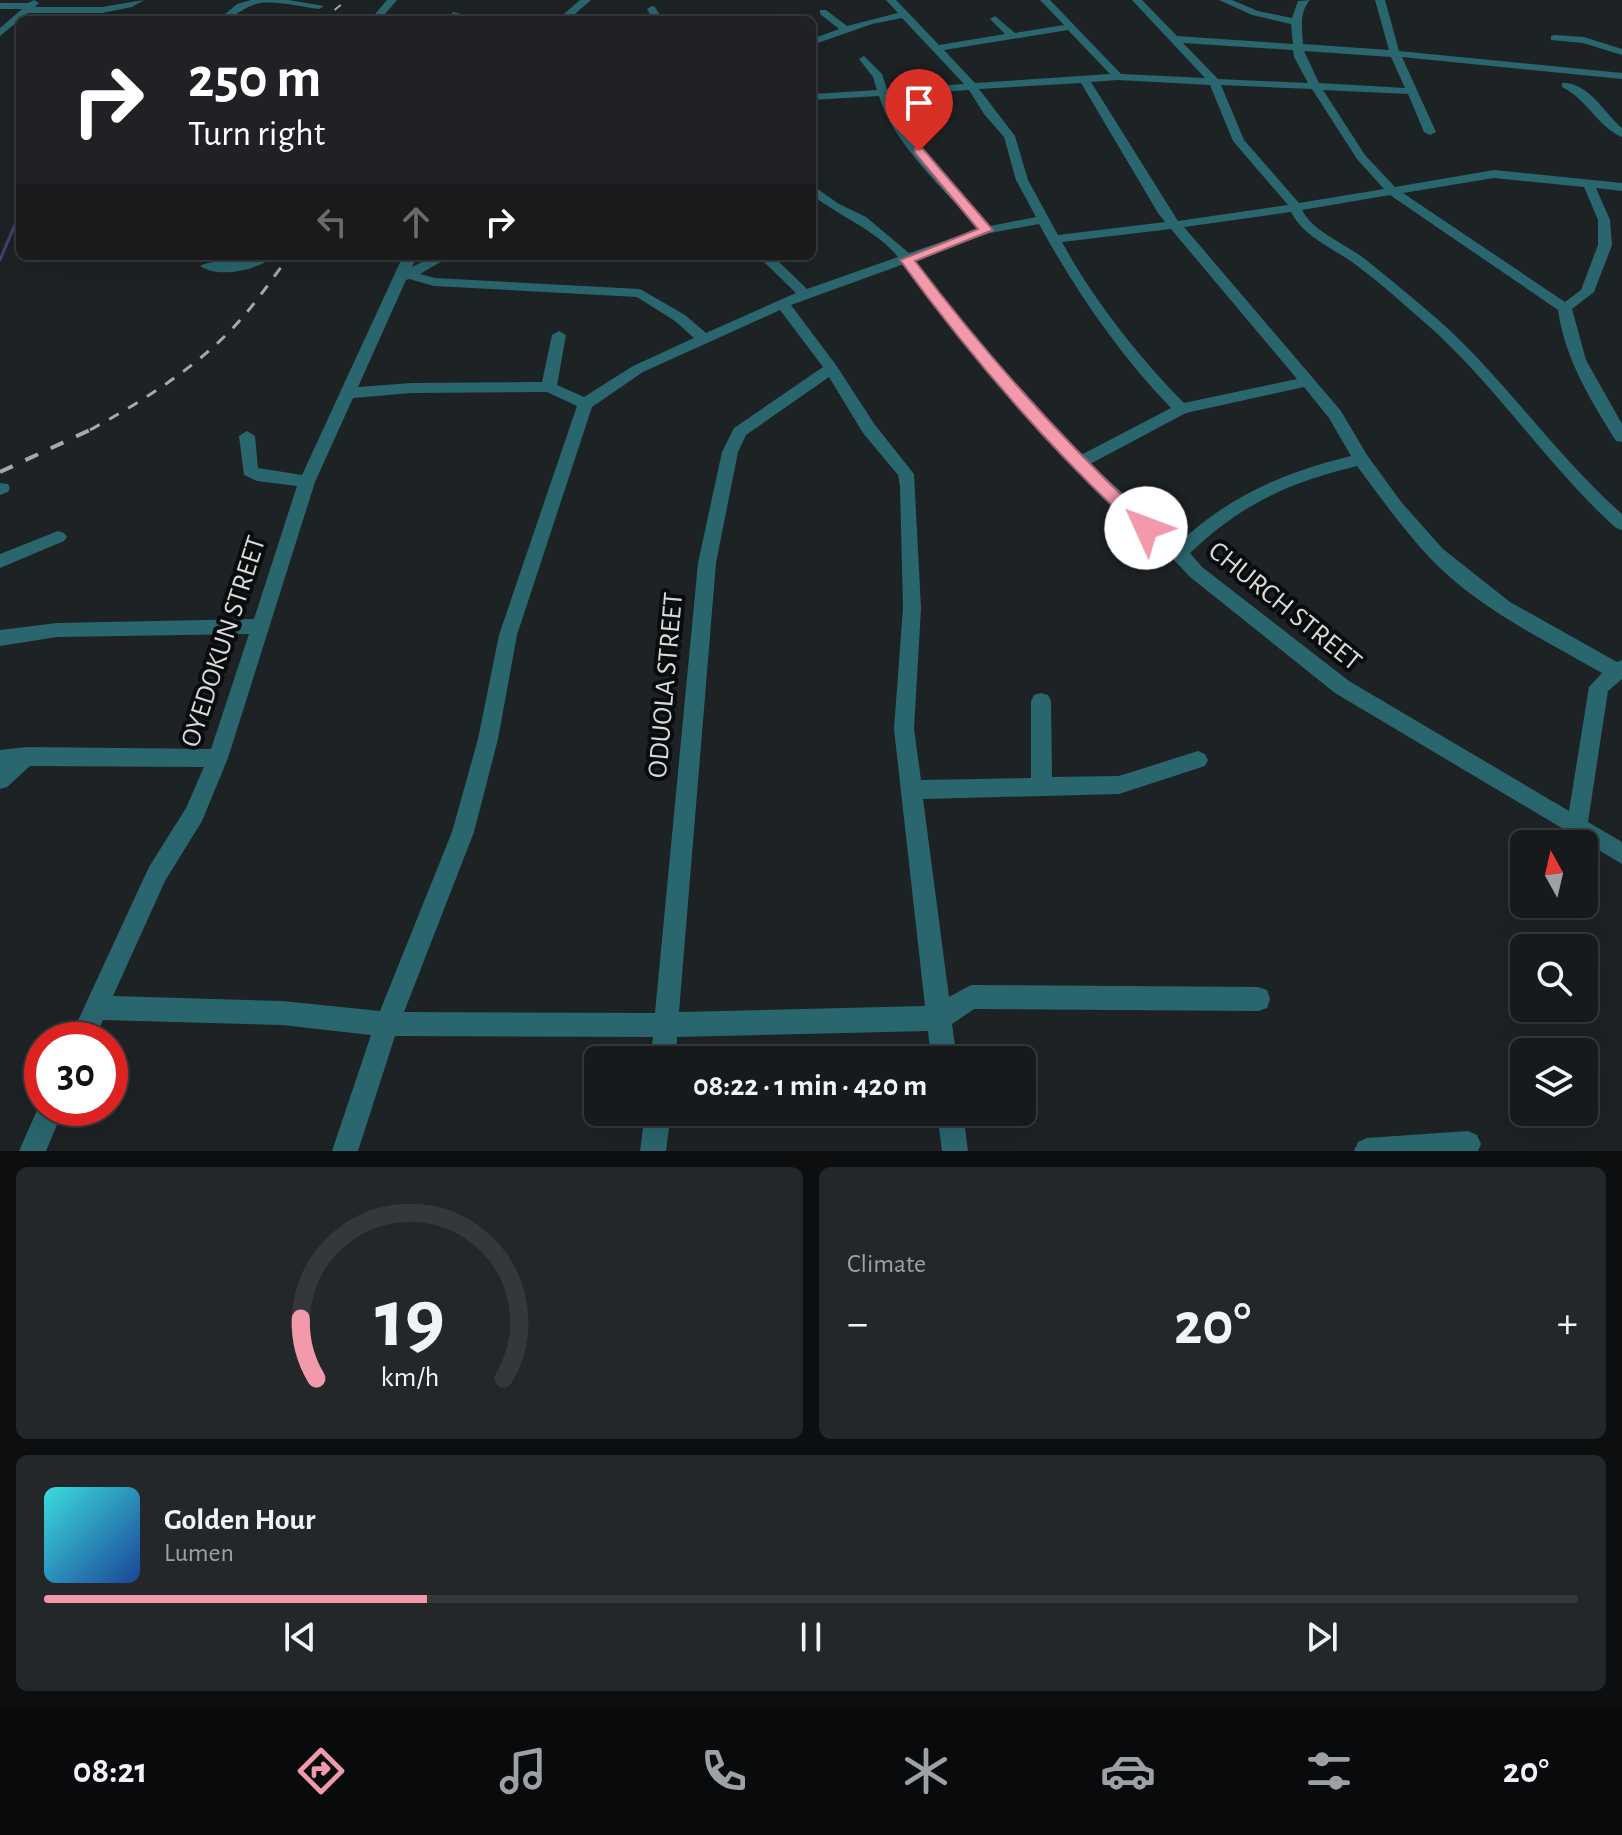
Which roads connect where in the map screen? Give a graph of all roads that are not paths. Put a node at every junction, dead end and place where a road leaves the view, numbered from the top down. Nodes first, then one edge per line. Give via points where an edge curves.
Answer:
1 (139, 0) edge
2 (262, 0) edge
3 (392, 0) edge
4 (586, 0) edge
5 (891, 0) edge
6 (1045, 0) edge
7 (1137, 0) edge
8 (1224, 0) edge
9 (1305, 0) edge
10 (1380, 0) edge
11 (323, 3) edge
12 (32, 5) edge
13 (0, 6) edge
14 (652, 9) dead end
15 (823, 12) dead end
16 (905, 14) junction
17 (228, 16) edge
18 (378, 16) edge
19 (567, 16) edge
20 (656, 16) edge
21 (16, 19) edge
22 (995, 19) dead end
23 (1296, 22) junction
24 (1072, 27) junction
25 (846, 30) junction
26 (0, 33) edge
27 (1012, 36) junction
28 (1555, 38) dead end
29 (1174, 39) junction
30 (816, 41) edge
31 (1299, 47) junction
32 (936, 48) junction
33 (1622, 52) edge
34 (1395, 54) junction
35 (864, 59) dead end
36 (1622, 76) edge
37 (1118, 77) junction
38 (1085, 80) junction
39 (1214, 81) junction
40 (1566, 85) dead end
41 (972, 86) junction
42 (1318, 87) junction
43 (1410, 91) junction
44 (883, 92) junction
45 (816, 97) edge
46 (1430, 132) dead end
47 (1622, 134) edge
48 (1588, 183) junction
49 (1622, 187) edge
50 (816, 192) edge
51 (1393, 192) junction
52 (1295, 207) junction
53 (1043, 219) junction
54 (1176, 226) junction
55 (987, 230) junction
56 (1056, 239) junction
57 (259, 260) edge
58 (434, 260) edge
59 (769, 260) edge
60 (907, 260) junction
61 (207, 266) dead end
62 (405, 271) edge
63 (805, 294) junction
64 (783, 304) junction
65 (1565, 308) junction
66 (559, 335) dead end
67 (705, 340) junction
68 (831, 368) junction
69 (1306, 382) junction
70 (549, 387) junction
71 (349, 393) junction
72 (585, 404) junction
73 (1181, 409) junction
74 (247, 436) dead end
75 (1622, 437) edge
76 (1361, 459) junction
77 (1079, 463) junction
78 (307, 482) junction
79 (1622, 524) edge
80 (58, 537) dead end
81 (1179, 553) junction
82 (0, 561) edge
83 (261, 626) junction
84 (0, 638) edge
85 (1619, 670) edge
86 (1041, 701) dead end
87 (27, 756) junction
88 (218, 758) junction
89 (0, 759) edge
90 (1198, 760) dead end
91 (0, 780) edge
92 (1042, 785) junction
93 (914, 790) junction
94 (1577, 826) junction
95 (1622, 854) edge
96 (1258, 999) dead end
97 (94, 1008) junction
98 (939, 1018) junction
99 (88, 1022) edge
100 (387, 1024) junction
101 (667, 1025) junction
102 (665, 1046) edge
103 (942, 1046) edge
104 (43, 1126) edge
105 (656, 1126) edge
106 (952, 1126) edge
107 (1468, 1144) dead end
108 (32, 1151) edge
109 (345, 1151) edge
110 (653, 1151) edge
111 (955, 1151) edge
112 (1367, 1151) edge

1 - 12 street via 113,8
2 - 11 street
2 - 17 street
3 - 18 street
4 - 19 street
5 - 16 street
6 - 24 street
7 - 29 street
8 - 23 street
9 - 23 street
10 - 34 street
12 - 13 street
14 - 20 street
15 - 25 street
16 - 25 street
16 - 32 street
21 - 26 street
22 - 27 street
23 - 31 street
24 - 27 street
24 - 37 street
25 - 30 street
27 - 32 street
28 - 33 street
29 - 31 street
29 - 39 street
31 - 34 street
31 - 42 street via 1299,57
32 - 41 street
34 - 36 street
34 - 43 street
35 - 44 street via 873,66
37 - 38 street
37 - 39 street
38 - 41 street
38 - 54 street
39 - 42 street
39 - 52 street via 1239,141
40 - 47 street via 1587,95
41 - 44 street
41 - 53 street via 1009,136 1022,180
42 - 43 street
42 - 51 street via 1361,157
43 - 46 street
44 - 45 street
44 - 55 street via 903,134
48 - 49 street
48 - 51 street via 1494,174
48 - 65 street via 1604,220 1605,245 1587,292
50 - 60 street, CHURCH STREET via 889,240
51 - 52 street
51 - 65 street
52 - 54 street
52 - 79 street via 1316,232 1431,320
53 - 55 street
53 - 56 street
54 - 56 street
54 - 69 street
55 - 60 street
56 - 73 street via 1069,267 1144,371
57 - 61 street via 243,267
58 - 62 street
59 - 63 street
60 - 63 street
60 - 77 street, CHURCH STREET via 974,348
62 - 67 street via 434,282 640,293
62 - 71 street, OYEDOKUN STREET
63 - 64 street
64 - 67 street
64 - 68 street
65 - 75 street via 1587,380
66 - 70 street
67 - 72 street via 638,369
68 - 93 street via 869,429 906,474 912,608 904,729
68 - 101 street, ODUOLA STREET via 740,432 730,452 707,563
69 - 73 street
69 - 76 street via 1335,415
70 - 71 street
70 - 72 street
71 - 78 street, OYEDOKUN STREET
72 - 100 street via 508,635 463,832
73 - 77 street
74 - 78 street via 250,471
76 - 81 street via 1294,477 1254,497
76 - 85 street via 1417,530 1470,583 1503,607
77 - 81 street, CHURCH STREET
78 - 83 street, OYEDOKUN STREET
80 - 82 street
81 - 94 street, CHURCH STREET via 1342,687
83 - 84 street via 57,630
83 - 88 street, OYEDOKUN STREET
85 - 94 street via 1599,687
86 - 92 street
87 - 88 street
87 - 89 street
87 - 91 street
88 - 97 street, OYEDOKUN STREET
90 - 92 street via 1119,785
92 - 93 street
93 - 98 street
94 - 95 street, CHURCH STREET
96 - 98 street via 971,997
97 - 99 street, OYEDOKUN STREET
97 - 100 street via 282,1013
98 - 101 street
98 - 103 street
100 - 101 street
100 - 109 street
101 - 102 street, ODUOLA STREET
104 - 108 street
105 - 110 street
106 - 111 street
107 - 112 street

